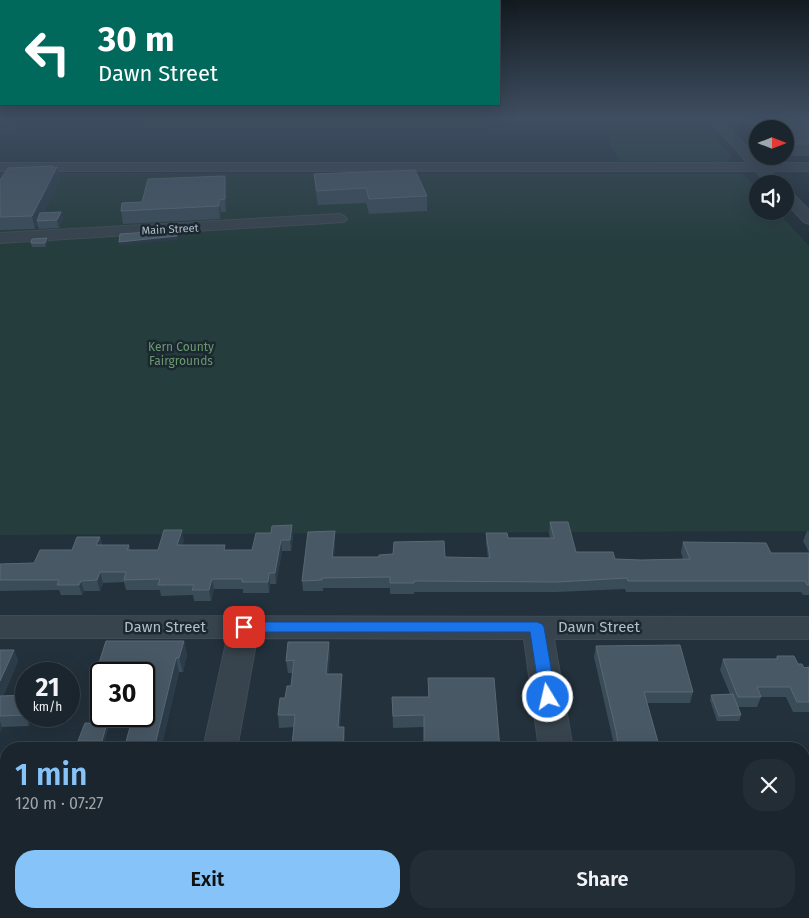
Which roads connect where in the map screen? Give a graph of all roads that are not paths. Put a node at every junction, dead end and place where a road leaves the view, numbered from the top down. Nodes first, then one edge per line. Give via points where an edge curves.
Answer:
1 (754, 161) edge
2 (0, 167) edge
3 (760, 167) junction
4 (809, 167) edge
5 (768, 175) edge
6 (794, 203) edge
7 (339, 219) dead end
8 (809, 219) edge
9 (0, 238) edge
10 (0, 627) edge
11 (244, 627) junction
12 (537, 627) junction
13 (809, 628) edge
14 (221, 742) edge
15 (555, 742) edge

1 - 3 street
2 - 3 street
3 - 4 street
3 - 5 street
6 - 8 street
7 - 9 street, Main Street
10 - 11 street, Dawn Street
11 - 12 street, Dawn Street
11 - 14 street
12 - 13 street, Dawn Street
12 - 15 street

